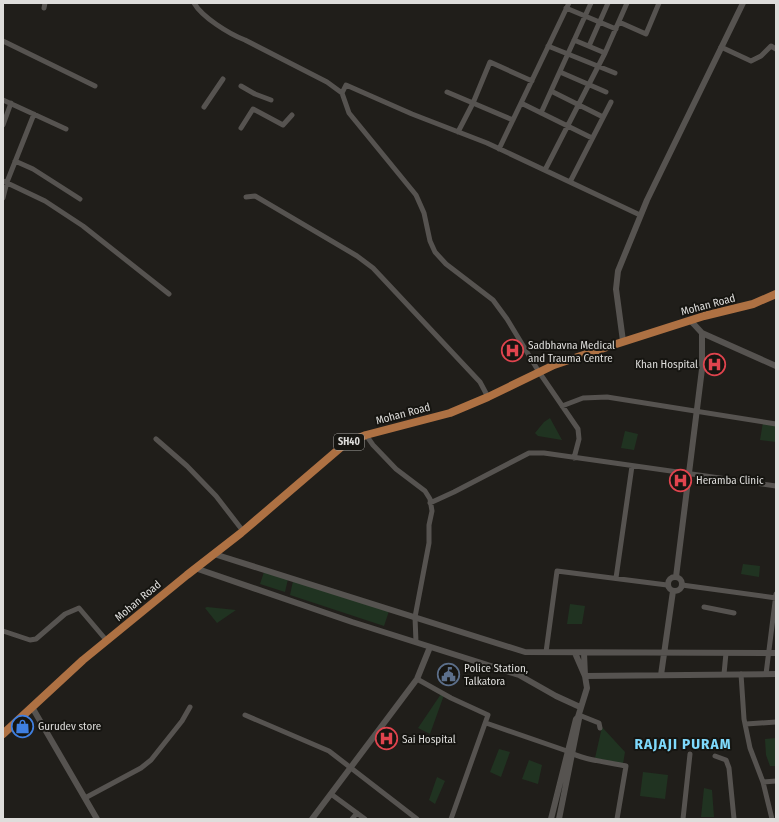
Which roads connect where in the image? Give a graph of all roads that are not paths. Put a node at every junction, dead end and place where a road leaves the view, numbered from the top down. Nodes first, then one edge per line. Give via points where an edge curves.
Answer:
1 (194, 3) edge
2 (569, 3) edge
3 (591, 3) edge
4 (608, 3) edge
5 (627, 3) edge
6 (659, 3) edge
7 (743, 3) edge
8 (566, 8) junction
9 (585, 16) junction
10 (600, 22) junction
11 (619, 22) junction
12 (616, 29) junction
13 (574, 40) junction
14 (3, 41) edge
15 (548, 46) junction
16 (589, 46) junction
17 (721, 47) junction
18 (776, 48) edge
19 (605, 53) junction
20 (568, 54) junction
21 (598, 66) junction
22 (560, 72) junction
23 (615, 73) dead end
24 (223, 79) dead end
25 (532, 81) junction
26 (589, 85) junction
27 (95, 86) dead end
28 (241, 86) dead end
29 (551, 91) junction
30 (447, 92) dead end
31 (606, 92) dead end
32 (342, 93) junction
33 (3, 100) edge
34 (271, 100) dead end
35 (611, 102) dead end
36 (473, 103) junction
37 (521, 103) junction
38 (11, 104) junction
39 (578, 105) junction
40 (204, 107) dead end
41 (541, 113) junction
42 (34, 114) junction
43 (292, 115) dead end
44 (603, 117) junction
45 (513, 120) junction
46 (3, 125) edge
47 (568, 126) junction
48 (240, 128) dead end
49 (66, 129) dead end
50 (458, 132) junction
51 (592, 138) junction
52 (499, 149) junction
53 (15, 161) junction
54 (545, 170) junction
55 (5, 182) edge
56 (570, 182) junction
57 (246, 197) dead end
58 (3, 198) edge
59 (80, 199) dead end
60 (640, 215) junction
61 (169, 294) dead end
62 (776, 294) edge
63 (690, 320) junction
64 (702, 334) junction
65 (623, 341) junction
66 (776, 366) edge
67 (539, 372) junction
68 (488, 397) junction
69 (562, 406) junction
70 (697, 412) junction
71 (776, 424) edge
72 (366, 435) junction
73 (156, 439) dead end
74 (574, 458) junction
75 (632, 466) junction
76 (688, 474) junction
77 (776, 486) edge
78 (430, 503) junction
79 (243, 531) junction
80 (214, 554) junction
81 (195, 568) junction
82 (676, 577) junction
83 (616, 578) junction
84 (667, 585) junction
85 (682, 585) junction
86 (673, 591) junction
87 (776, 594) edge
88 (776, 598) edge
89 (704, 607) dead end
90 (734, 613) dead end
91 (415, 617) junction
92 (3, 631) edge
93 (107, 641) junction
94 (416, 642) junction
95 (430, 647) junction
96 (546, 652) junction
97 (575, 653) junction
98 (584, 653) junction
99 (665, 653) junction
100 (726, 653) junction
101 (768, 653) junction
102 (776, 653) edge
103 (724, 674) junction
104 (741, 674) junction
105 (766, 674) junction
106 (776, 674) edge
107 (661, 675) junction
108 (585, 676) junction
109 (417, 679) junction
110 (32, 707) junction
111 (190, 707) dead end
112 (580, 707) junction
113 (245, 715) dead end
114 (578, 716) junction
115 (776, 722) edge
116 (486, 723) junction
117 (746, 724) junction
118 (600, 728) dead end
119 (3, 734) edge
120 (570, 752) junction
121 (690, 754) dead end
122 (715, 756) dead end
123 (350, 768) junction
124 (776, 781) edge
125 (763, 782) junction
126 (331, 794) junction
127 (85, 798) junction
128 (357, 813) junction
129 (97, 819) edge
130 (312, 819) edge
131 (352, 819) edge
132 (365, 819) edge
133 (417, 819) edge
134 (451, 819) edge
135 (551, 819) edge
136 (559, 819) edge
137 (617, 819) edge
138 (682, 819) edge
139 (734, 819) edge
140 (772, 819) edge

1 - 32 street via 215,24 231,34 327,82
2 - 8 street
3 - 9 street
4 - 10 street
5 - 11 street
6 - 11 street via 646,34
7 - 17 street
8 - 9 street
8 - 15 street
9 - 10 street
9 - 13 street
10 - 12 street
10 - 16 street
11 - 12 street
12 - 19 street
13 - 16 street
13 - 20 street
14 - 27 street
15 - 20 street
15 - 25 street
16 - 19 street
17 - 18 street via 751,61 771,46
17 - 60 street
19 - 21 street
20 - 21 street
20 - 22 street
21 - 23 street
21 - 26 street
22 - 26 street
22 - 29 street
24 - 40 street
25 - 36 street via 490,62
25 - 37 street
26 - 31 street
26 - 39 street
28 - 34 street
29 - 39 street
29 - 41 street
30 - 36 street
32 - 50 street via 346,85
32 - 67 street via 349,113 416,196 424,213 435,252 446,264 493,300
33 - 38 street
35 - 44 street
36 - 45 street
36 - 50 street
37 - 41 street
37 - 45 street
38 - 42 street
38 - 46 street
39 - 44 street
39 - 47 street
41 - 47 street
42 - 49 street
42 - 53 street
43 - 48 street via 284,126 253,109
44 - 51 street
45 - 52 street
47 - 51 street
47 - 54 street
50 - 52 street
51 - 56 street
52 - 54 street
53 - 55 street
53 - 59 street via 33,168
54 - 56 street
55 - 58 street
55 - 61 street via 44,201 83,226
56 - 60 street
57 - 68 street via 255,196 373,268 480,382
60 - 65 street via 618,271 616,289
62 - 63 main road, Mohan Road / SH40 via 752,304
63 - 64 street
63 - 65 main road, Mohan Road / SH40
64 - 66 street
64 - 70 street via 702,369
65 - 67 main road, Mohan Road / SH40
67 - 68 main road, Mohan Road / SH40
67 - 69 street
68 - 72 main road, Mohan Road / SH40 via 450,413
69 - 70 street via 583,398 607,397
69 - 74 street via 578,429
70 - 71 street
70 - 76 street
72 - 78 street via 396,469 425,491
72 - 79 main road, Mohan Road / SH40 via 346,443
73 - 79 street via 216,496
74 - 75 street
74 - 78 street via 529,453
75 - 76 street
75 - 83 street
76 - 77 street
76 - 82 street
78 - 91 street via 432,511 429,543
79 - 80 main road, Mohan Road / SH40
80 - 81 main road, Mohan Road / SH40
80 - 91 street
81 - 93 main road, Mohan Road / SH40
81 - 94 street
82 - 84 street via 669,579
82 - 85 street
83 - 84 street
83 - 96 street via 557,571
84 - 86 street
85 - 86 street
85 - 88 street
86 - 99 street
87 - 88 street
88 - 101 street
89 - 90 street
91 - 94 street
91 - 96 street via 525,652
92 - 93 street via 30,640 36,639 65,614 79,608
93 - 110 main road, Mohan Road / SH40
94 - 95 street
95 - 109 street
95 - 112 street via 518,675
96 - 97 street
97 - 98 street
97 - 108 street
98 - 99 street
98 - 108 street
99 - 100 street
99 - 107 street
100 - 101 street
100 - 103 street
101 - 102 street
101 - 105 street
103 - 104 street
103 - 107 street
104 - 105 street
104 - 117 street
105 - 106 street
107 - 108 street
108 - 112 street via 587,688
109 - 116 street via 488,715
109 - 123 street
110 - 119 main road, Mohan Road / SH40
110 - 127 street
111 - 127 street via 151,760
112 - 114 street
113 - 123 street via 329,751
114 - 118 street via 599,723
114 - 120 street via 580,720
115 - 117 street
116 - 120 street
116 - 134 street
117 - 125 street via 750,748
120 - 135 street
120 - 136 street
120 - 137 street via 626,766
121 - 138 street
122 - 139 street via 726,760 729,768
123 - 126 street
123 - 133 street
124 - 125 street
125 - 140 street
126 - 128 street
126 - 130 street
127 - 129 street
128 - 131 street
128 - 132 street

